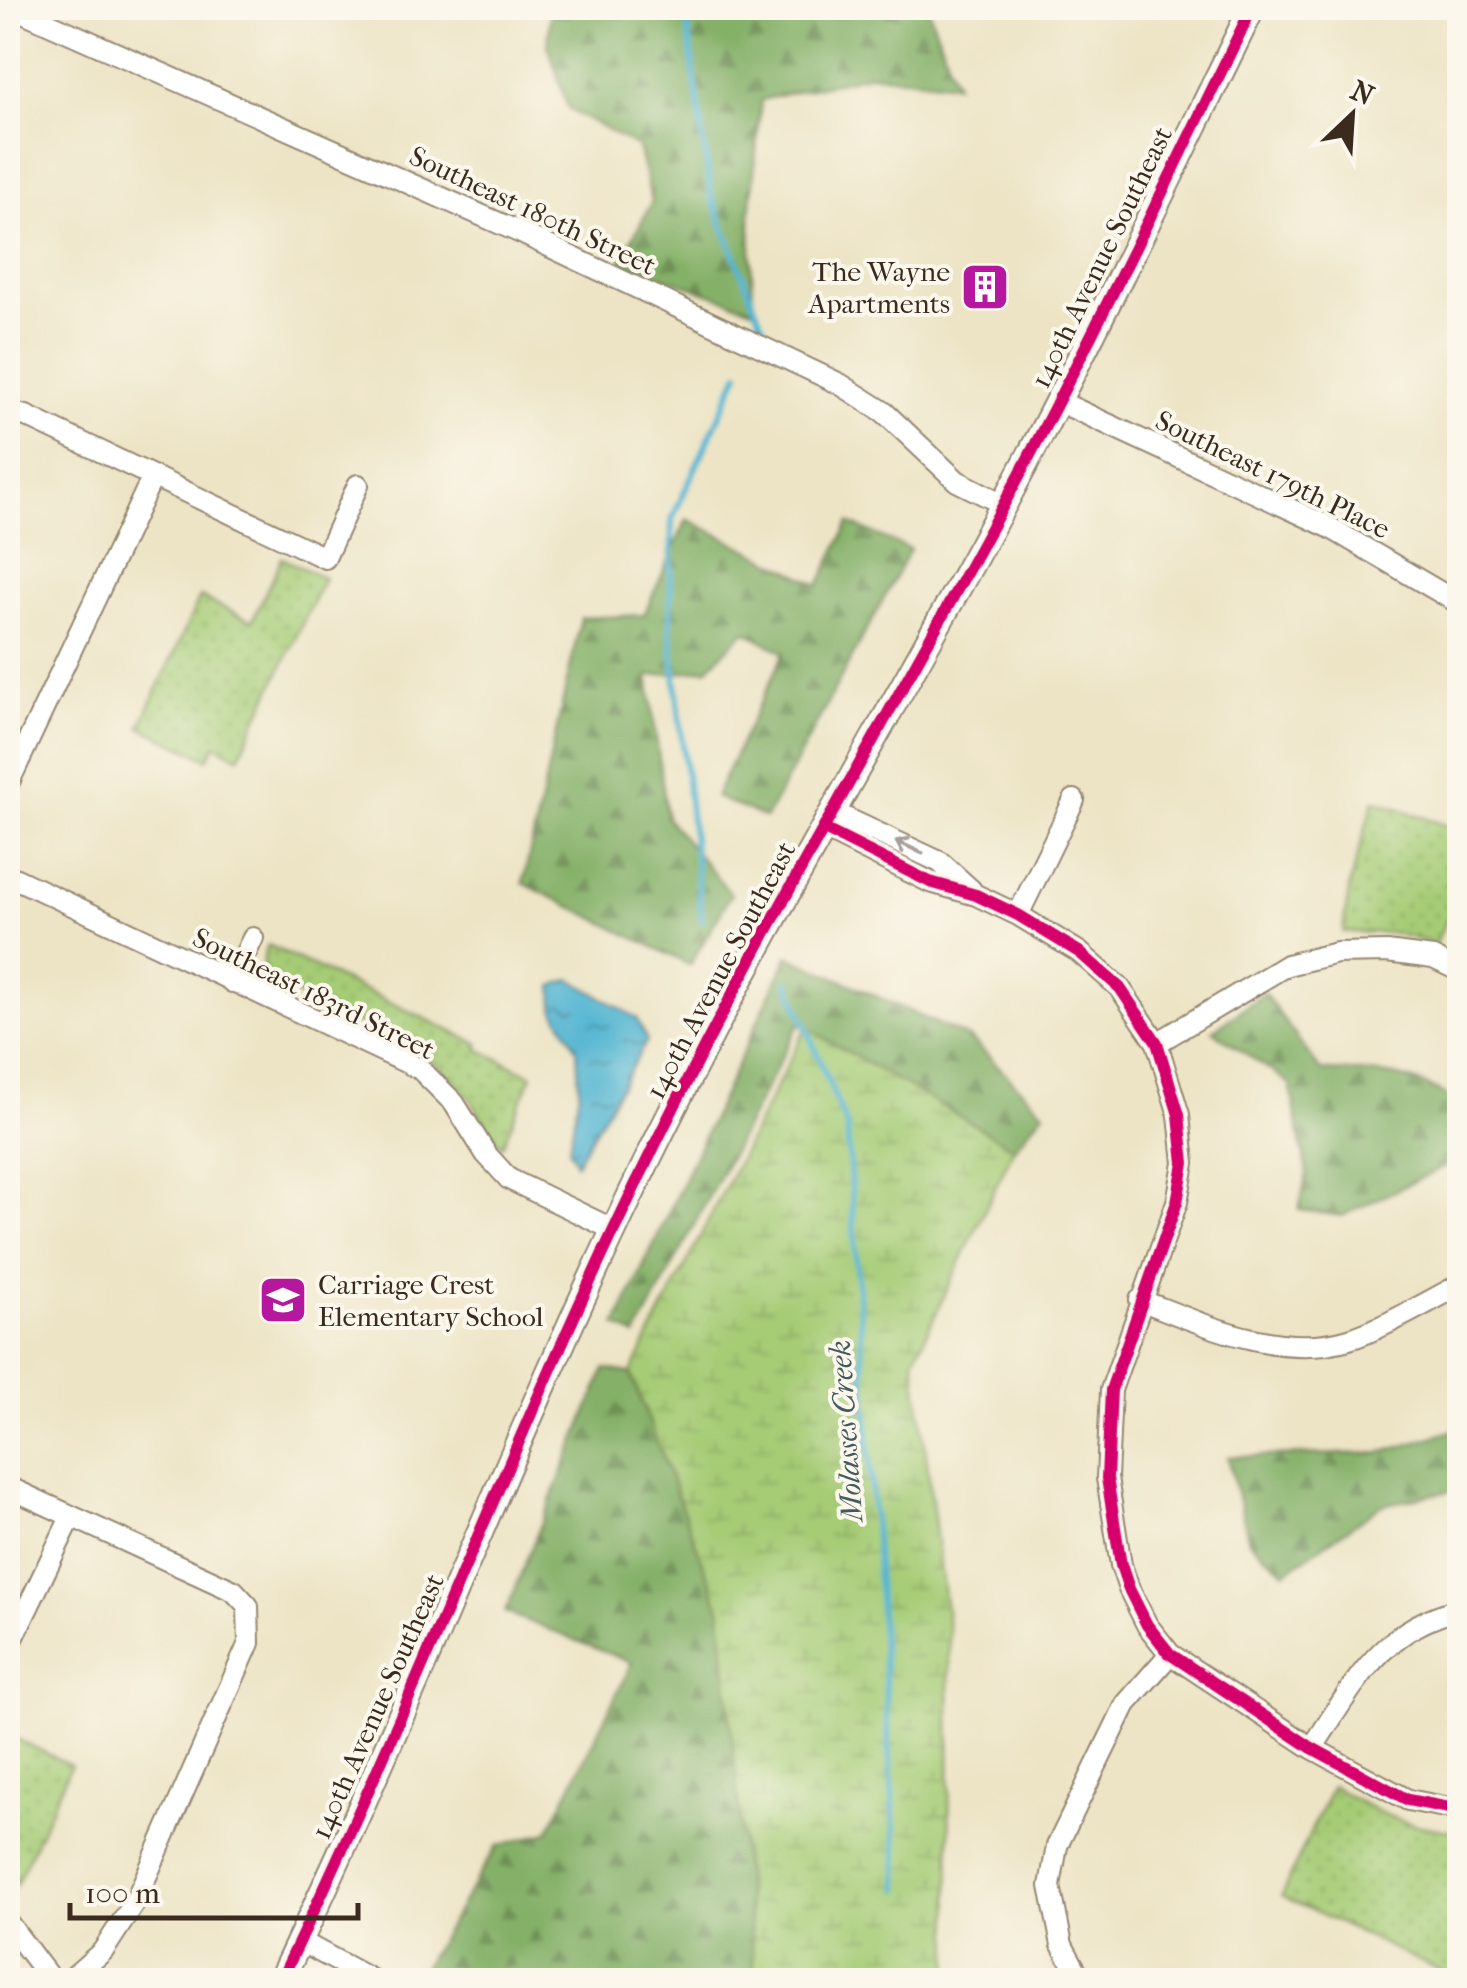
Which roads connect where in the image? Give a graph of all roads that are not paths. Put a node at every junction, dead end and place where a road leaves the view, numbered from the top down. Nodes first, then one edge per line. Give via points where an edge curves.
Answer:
1 (14, 8) edge
2 (1252, 8) edge
3 (1058, 401) junction
4 (8, 412) edge
5 (152, 476) junction
6 (358, 485) dead end
7 (1003, 504) junction
8 (1457, 597) edge
9 (8, 784) edge
10 (1074, 800) dead end
11 (829, 821) junction
12 (8, 875) edge
13 (1018, 915) junction
14 (253, 938) dead end
15 (1460, 971) edge
16 (232, 982) junction
17 (1157, 1043) junction
18 (614, 1230) junction
19 (1460, 1285) edge
20 (1140, 1300) junction
21 (8, 1487) edge
22 (71, 1517) junction
23 (1460, 1608) edge
24 (8, 1648) edge
25 (1170, 1654) junction
26 (1312, 1748) junction
27 (1460, 1810) edge
28 (8, 1923) edge
29 (300, 1941) junction
30 (51, 1980) edge
31 (70, 1980) edge
32 (282, 1980) edge
33 (372, 1980) edge
34 (1081, 1980) edge

1 - 7 street, Southeast 180th Street via 491,219 840,384 884,412 957,481
2 - 3 main road, 140th Avenue Southeast
3 - 7 main road, 140th Avenue Southeast
3 - 8 street, Southeast 179th Place via 1329,527
4 - 5 street
5 - 6 street via 325,558
5 - 9 street
7 - 11 main road, 140th Avenue Southeast
10 - 13 street
11 - 13 street via 930,882
11 - 18 main road, 140th Avenue Southeast via 731,993
12 - 16 street, Southeast 183rd Street
13 - 17 street via 1079,952 1120,988
14 - 16 street
15 - 17 street via 1432,958 1337,953 1288,965
16 - 18 street, Southeast 183rd Street via 420,1069 454,1103 509,1180
17 - 20 street via 1179,1115 1184,1163
18 - 29 main road, 140th Avenue Southeast
19 - 20 street via 1348,1340 1297,1345 1217,1329
20 - 25 street via 1111,1390 1107,1478 1129,1589
21 - 22 street
22 - 24 street
22 - 31 street via 234,1591 248,1606 249,1643 135,1902 103,1952
23 - 26 street via 1405,1630 1375,1655
25 - 26 street
25 - 34 street via 1126,1704 1057,1846 1050,1886 1062,1945
26 - 27 street via 1408,1800
28 - 30 street
29 - 32 main road, 140th Avenue Southeast
29 - 33 street

